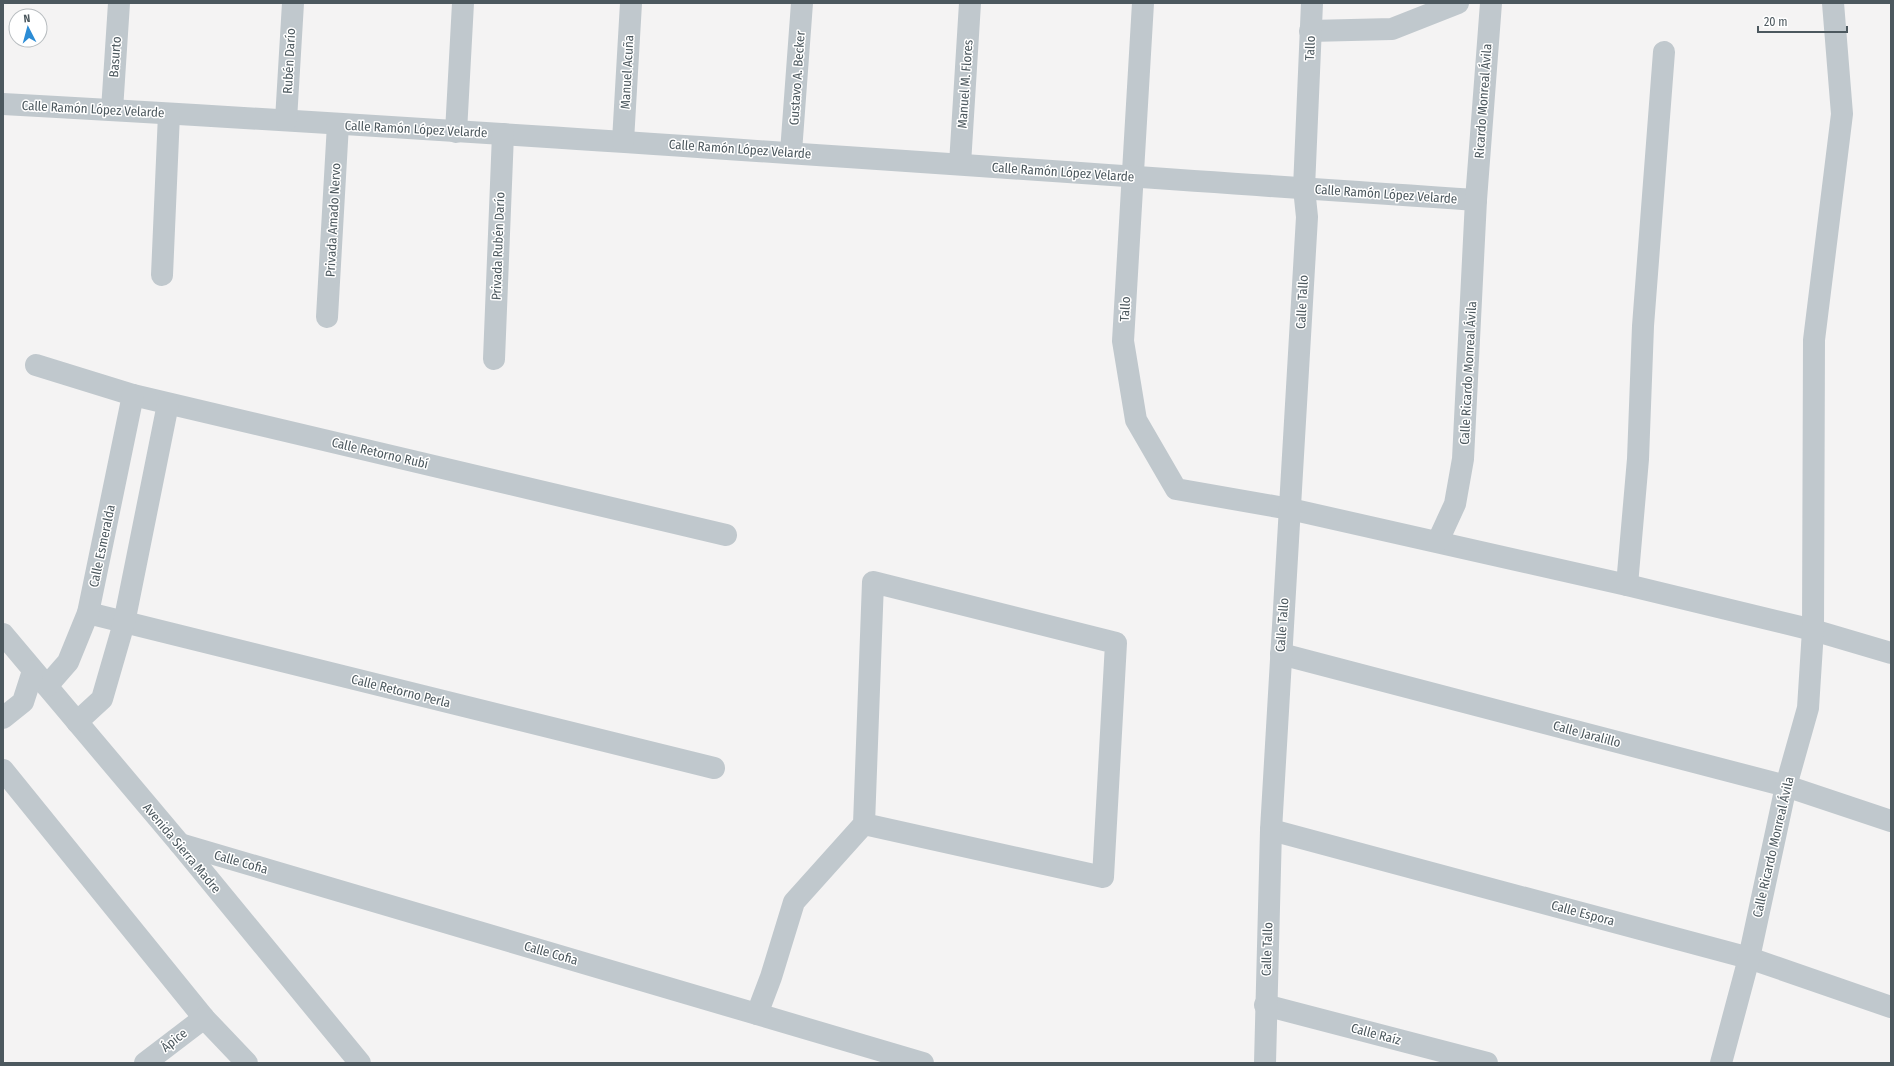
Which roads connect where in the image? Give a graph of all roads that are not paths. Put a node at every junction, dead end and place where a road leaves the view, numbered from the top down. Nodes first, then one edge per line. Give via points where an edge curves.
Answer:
1 (119, 3) edge
2 (293, 3) edge
3 (463, 3) edge
4 (631, 3) edge
5 (802, 3) edge
6 (970, 3) edge
7 (1144, 3) edge
8 (1312, 3) edge
9 (1458, 3) edge
10 (1491, 3) edge
11 (1833, 3) edge
12 (1310, 31) junction
13 (1664, 52) dead end
14 (3, 104) edge
15 (112, 110) junction
16 (169, 114) junction
17 (286, 120) junction
18 (338, 124) junction
19 (456, 132) junction
20 (503, 134) junction
21 (623, 141) junction
22 (791, 152) junction
23 (960, 164) junction
24 (1134, 177) junction
25 (1304, 188) junction
26 (1476, 200) junction
27 (162, 275) dead end
28 (328, 317) dead end
29 (494, 359) dead end
30 (36, 365) dead end
31 (133, 395) junction
32 (168, 404) junction
33 (1290, 509) junction
34 (726, 535) dead end
35 (1438, 541) junction
36 (1627, 585) junction
37 (88, 613) junction
38 (124, 623) junction
39 (1814, 630) junction
40 (3, 634) edge
41 (1891, 653) edge
42 (1280, 654) junction
43 (40, 678) junction
44 (3, 718) edge
45 (77, 722) junction
46 (714, 768) dead end
47 (3, 770) edge
48 (1786, 786) junction
49 (1891, 821) edge
50 (864, 824) junction
51 (1271, 830) junction
52 (180, 844) junction
53 (1749, 958) junction
54 (1265, 1005) junction
55 (1891, 1007) edge
56 (757, 1014) junction
57 (204, 1018) junction
58 (145, 1063) edge
59 (247, 1063) edge
60 (360, 1063) edge
61 (923, 1063) edge
62 (1265, 1063) edge
63 (1487, 1063) edge
64 (1721, 1063) edge

1 - 15 street, Basurto
2 - 17 street, Rubén Darío
3 - 19 street
4 - 21 street, Manuel Acuña
5 - 22 street, Gustavo A. Becker
6 - 23 street, Manuel M. Flores
7 - 24 street, Tallo
8 - 12 street, Tallo
9 - 12 street via 1392,28
10 - 26 street, Ricardo Monreal Ávila
11 - 39 street, Calle Ricardo Monreal Ávila via 1842,114 1814,340
12 - 25 street, Tallo
13 - 36 street via 1643,326 1638,459
14 - 15 street, Calle Ramón López Velarde
15 - 16 street, Calle Ramón López Velarde
16 - 17 street, Calle Ramón López Velarde
16 - 27 street
17 - 18 street, Calle Ramón López Velarde
18 - 19 street, Calle Ramón López Velarde
18 - 28 street, Privada Amado Nervo
19 - 20 street, Calle Ramón López Velarde
20 - 21 street, Calle Ramón López Velarde
20 - 29 street, Privada Rubén Darío
21 - 22 street, Calle Ramón López Velarde
22 - 23 street, Calle Ramón López Velarde
23 - 24 street, Calle Ramón López Velarde
24 - 25 street, Calle Ramón López Velarde
24 - 33 street, Tallo via 1123,341 1136,420 1176,489
25 - 26 street, Calle Ramón López Velarde
25 - 33 street, Calle Tallo via 1306,217
26 - 35 street, Calle Ricardo Monreal Ávila via 1463,459 1455,504
30 - 31 street, Calle Retorno Rubí
31 - 32 street, Calle Retorno Rubí
31 - 37 street, Calle Esmeralda
32 - 34 street, Calle Retorno Rubí
32 - 38 street
33 - 35 street, Tallo
33 - 42 street, Calle Tallo
35 - 36 street, Tallo
36 - 39 street, Tallo
37 - 38 street, Calle Retorno Perla
37 - 43 street, Calle Esmeralda via 68,662
38 - 45 street via 102,699
38 - 46 street, Calle Retorno Perla
39 - 41 street, Tallo
39 - 48 street, Calle Ricardo Monreal Ávila via 1808,708
40 - 43 street, Avenida Sierra Madre
42 - 48 street, Calle Jaralillo
42 - 51 street, Calle Tallo
43 - 44 street via 24,702
43 - 45 street, Avenida Sierra Madre
45 - 52 street, Avenida Sierra Madre
47 - 57 street
48 - 49 street, Calle Jaralillo
48 - 53 street, Calle Ricardo Monreal Ávila
50 - 50 street via 873,582 1116,643 1103,877
50 - 56 street via 794,902
51 - 53 street, Calle Espora
51 - 54 street, Calle Tallo
52 - 56 street, Calle Cofia
52 - 60 street, Avenida Sierra Madre
53 - 55 street, Calle Espora
53 - 64 street, Calle Ricardo Monreal Ávila
54 - 62 street, Calle Tallo
54 - 63 street, Calle Raíz
56 - 61 street, Calle Cofia
57 - 58 street, Ápice
57 - 59 street

